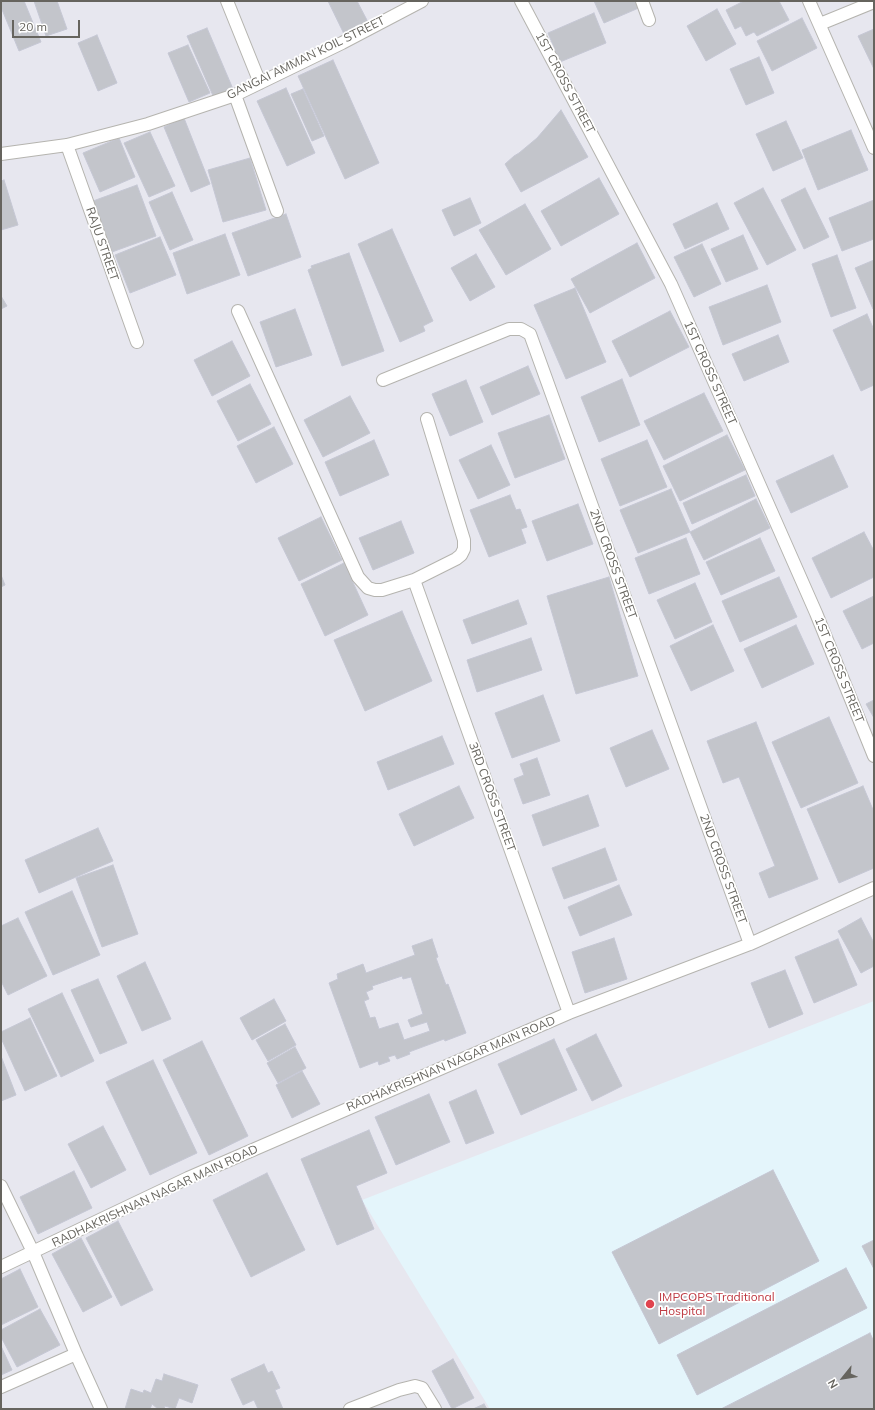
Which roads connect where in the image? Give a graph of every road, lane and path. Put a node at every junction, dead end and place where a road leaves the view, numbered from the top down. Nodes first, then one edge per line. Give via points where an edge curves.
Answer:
1 (228, 1) edge
2 (422, 1) edge
3 (521, 1) edge
4 (642, 1) edge
5 (809, 1) edge
6 (874, 2) edge
7 (649, 20) dead end
8 (820, 24) junction
9 (260, 83) junction
10 (234, 95) junction
11 (67, 145) junction
12 (874, 148) edge
13 (1, 154) edge
14 (276, 212) dead end
15 (238, 311) dead end
16 (137, 342) dead end
17 (382, 380) dead end
18 (427, 419) dead end
19 (414, 580) junction
20 (874, 756) edge
21 (874, 888) edge
22 (750, 944) junction
23 (569, 1013) junction
24 (1, 1186) edge
25 (33, 1252) junction
26 (1, 1267) edge
27 (76, 1354) junction
28 (1, 1387) edge
29 (101, 1409) edge
30 (350, 1409) edge
31 (435, 1409) edge

1 - 9 street
2 - 9 street, GANGAI AMMAN KOIL STREET
3 - 20 street, 1ST CROSS STREET via 671,284 816,613
4 - 7 street
5 - 8 street
6 - 8 street
8 - 12 street
9 - 10 street, GANGAI AMMAN KOIL STREET
10 - 11 street, GANGAI AMMAN KOIL STREET via 148,124
10 - 14 street
11 - 13 street, GANGAI AMMAN KOIL STREET
11 - 16 street, RAJU STREET
15 - 19 street via 358,577 368,588 375,590
17 - 22 street, 2ND CROSS STREET via 509,329 521,328 530,334
18 - 19 street via 464,540 464,549 456,559
19 - 23 street, 3RD CROSS STREET
21 - 22 street, RADHAKRISHNAN NAGAR MAIN ROAD
22 - 23 street, RADHAKRISHNAN NAGAR MAIN ROAD
23 - 25 street, RADHAKRISHNAN NAGAR MAIN ROAD via 188,1178
24 - 25 street
25 - 26 street, RADHAKRISHNAN NAGAR MAIN ROAD
25 - 27 street
27 - 28 street
27 - 29 street
30 - 31 street via 415,1386 422,1388

